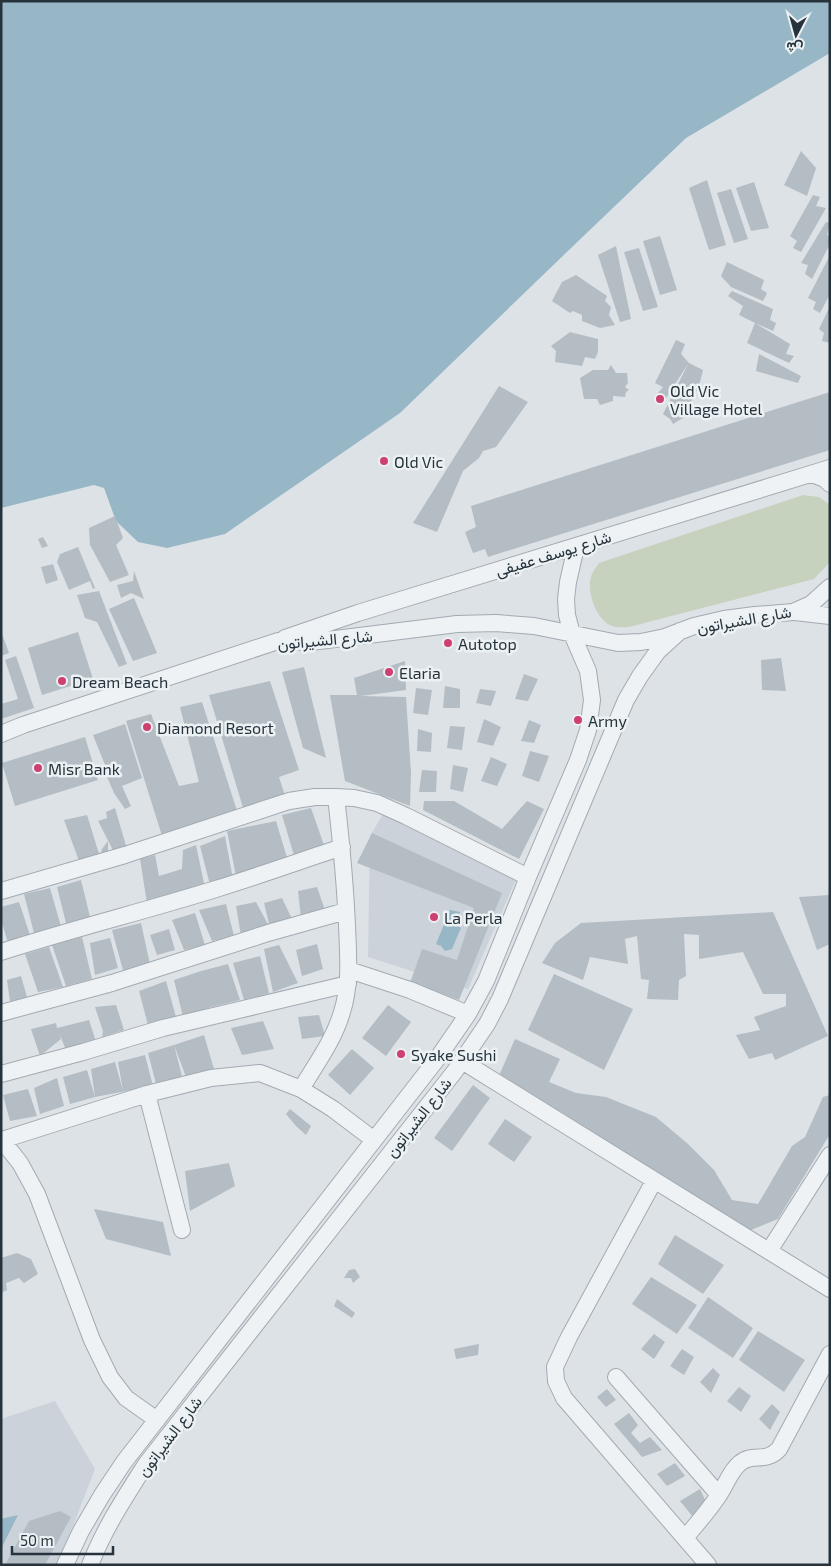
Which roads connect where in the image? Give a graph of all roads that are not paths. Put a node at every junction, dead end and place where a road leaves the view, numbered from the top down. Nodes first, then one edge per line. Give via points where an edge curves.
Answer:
1 (830, 468) edge
2 (812, 474) junction
3 (830, 484) edge
4 (576, 547) junction
5 (830, 587) edge
6 (793, 612) junction
7 (830, 616) edge
8 (680, 631) junction
9 (572, 634) junction
10 (278, 641) junction
11 (1, 734) edge
12 (336, 797) junction
13 (342, 847) junction
14 (528, 877) junction
15 (1, 891) edge
16 (346, 911) junction
17 (1, 952) edge
18 (348, 977) junction
19 (1, 1013) edge
20 (468, 1014) junction
21 (462, 1061) junction
22 (1, 1074) edge
23 (301, 1088) junction
24 (148, 1094) junction
25 (1, 1140) edge
26 (374, 1140) junction
27 (830, 1155) edge
28 (654, 1181) junction
29 (182, 1230) dead end
30 (769, 1251) junction
31 (830, 1289) edge
32 (830, 1354) edge
33 (616, 1377) dead end
34 (157, 1420) junction
35 (719, 1495) junction
36 (685, 1538) junction
37 (65, 1565) edge
38 (90, 1565) edge
39 (708, 1565) edge

1 - 2 street, شارع يوسف عفيفى
2 - 3 street
2 - 4 street, شارع يوسف عفيفى
4 - 9 street, شارع الشيراتون via 566,599
4 - 10 street, شارع يوسف عفيفى via 358,613
5 - 6 street, شارع الشيراتون via 811,604
6 - 7 street
6 - 8 street, شارع الشيراتون via 724,619
8 - 9 street, شارع الشيراتون via 641,642 618,643
8 - 21 street, شارع الشيراتون via 658,651 626,700 500,999
9 - 10 street, شارع الشيراتون via 496,622 311,642
9 - 14 street, شارع الشيراتون via 588,671 592,700 588,730
10 - 11 street, شارع الشيراتون
12 - 13 street
12 - 14 street via 377,803
12 - 15 street via 289,800 125,855
13 - 16 street
13 - 17 street via 219,888
14 - 20 street, شارع الشيراتون via 486,982
16 - 18 street
16 - 19 street via 112,983
18 - 20 street via 410,990
18 - 22 street
18 - 23 street via 342,1012 329,1046
20 - 26 street, شارع الشيراتون
21 - 28 street
21 - 38 street, شارع الشيراتون via 146,1464 113,1516
23 - 24 street via 260,1073 211,1078
23 - 26 street
24 - 25 street
24 - 29 street
25 - 34 street via 20,1163 37,1194 92,1340 110,1377 126,1398
26 - 34 street, شارع الشيراتون
27 - 30 street
28 - 30 street
28 - 36 street via 569,1337 555,1367 556,1381 564,1398
30 - 31 street
32 - 35 street via 779,1450 765,1458 743,1460 735,1467
33 - 35 street
34 - 37 street, شارع الشيراتون via 102,1494
35 - 36 street
36 - 39 street

